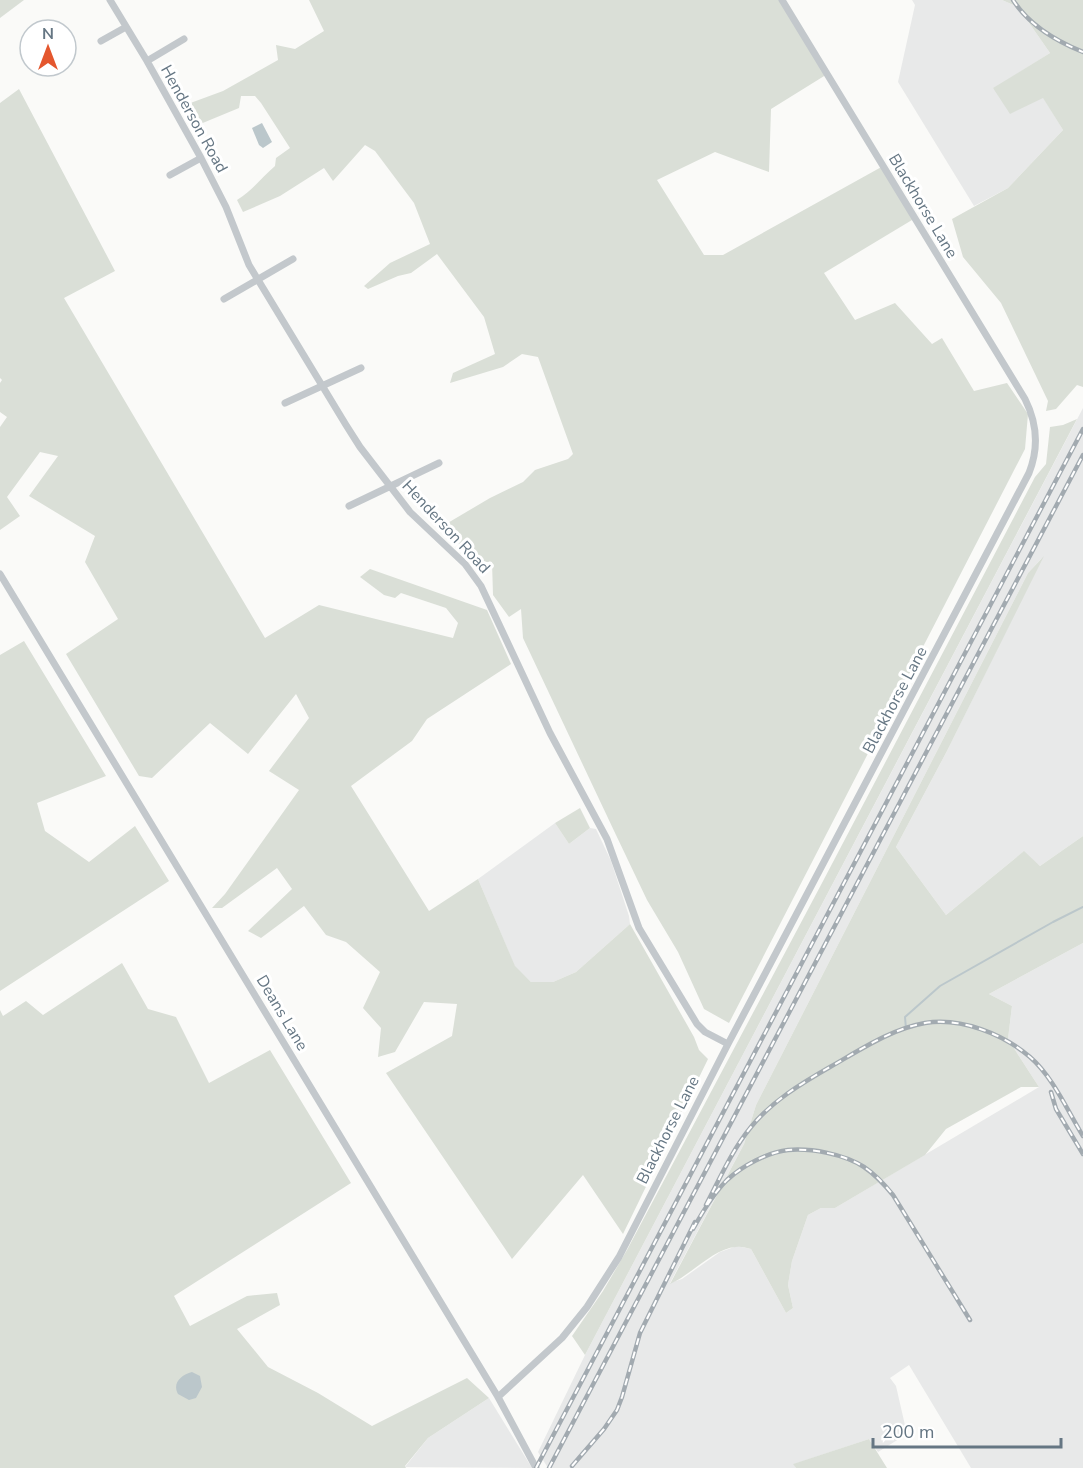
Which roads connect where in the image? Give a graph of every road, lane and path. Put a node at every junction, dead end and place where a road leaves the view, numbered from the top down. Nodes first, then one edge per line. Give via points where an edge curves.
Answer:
1 (110, 0) edge
2 (782, 0) edge
3 (126, 27) junction
4 (184, 39) dead end
5 (101, 41) dead end
6 (147, 60) junction
7 (201, 158) junction
8 (170, 175) dead end
9 (293, 259) dead end
10 (257, 279) junction
11 (224, 299) dead end
12 (362, 368) dead end
13 (321, 386) junction
14 (285, 403) dead end
15 (439, 463) dead end
16 (390, 487) junction
17 (349, 506) dead end
18 (0, 574) edge
19 (728, 1044) junction
20 (498, 1396) junction
21 (536, 1468) edge

1 - 3 street, Henderson Road
2 - 19 street, Blackhorse Lane via 1025,399 1036,442 1029,473
3 - 5 street
3 - 6 street, Henderson Road
4 - 6 street
6 - 7 street, Henderson Road
7 - 8 street
7 - 10 street, Henderson Road
9 - 10 street
10 - 11 street
10 - 13 street, Henderson Road
12 - 13 street
13 - 14 street
13 - 16 street, Henderson Road
15 - 16 street
16 - 17 street
16 - 19 street, Henderson Road via 477,579 550,733 607,839 639,928 697,1024
18 - 20 street, Deans Lane
19 - 20 street, Blackhorse Lane via 619,1257 587,1307 562,1338
20 - 21 street, Deans Lane

